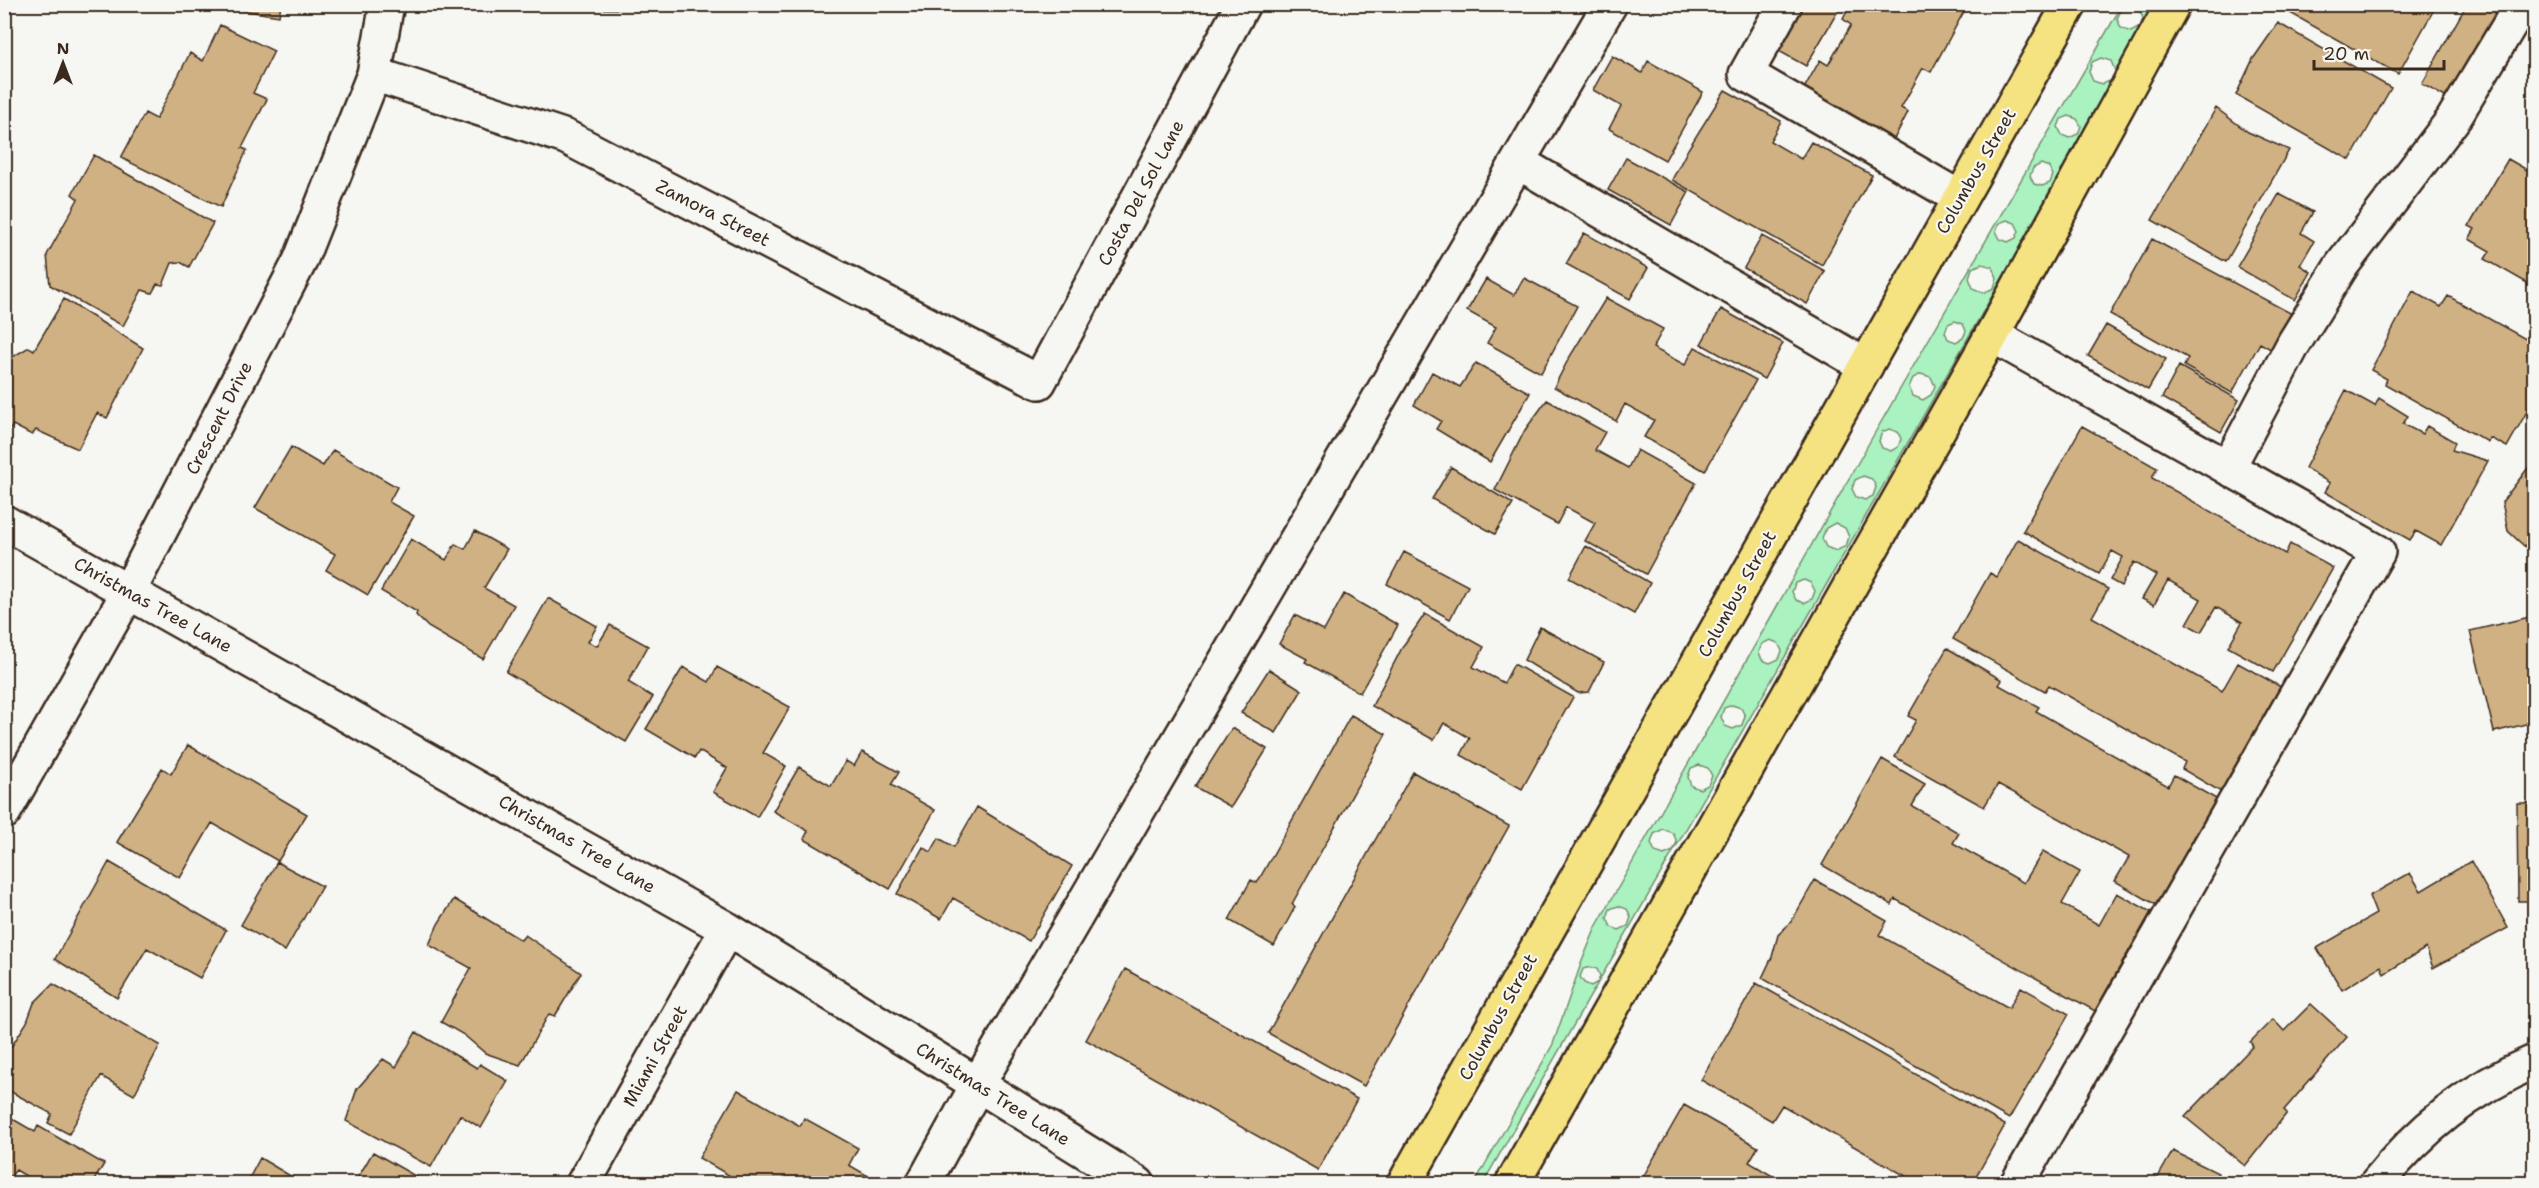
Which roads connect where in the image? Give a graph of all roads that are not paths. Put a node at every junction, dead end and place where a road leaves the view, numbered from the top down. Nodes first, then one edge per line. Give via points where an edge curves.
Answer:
1 (387, 4) edge
2 (1243, 4) edge
3 (1610, 4) edge
4 (1785, 4) edge
5 (2070, 4) edge
6 (2174, 4) edge
7 (2522, 4) edge
8 (374, 74) junction
9 (1518, 162) junction
10 (1960, 198) junction
11 (1992, 335) junction
12 (1866, 366) junction
13 (1040, 382) joint
14 (2228, 468) junction
15 (4, 522) edge
16 (129, 591) junction
17 (4, 812) edge
18 (727, 929) junction
19 (2535, 1062) edge
20 (978, 1084) junction
21 (583, 1184) edge
22 (923, 1184) edge
23 (1138, 1184) edge
24 (1404, 1184) edge
25 (1512, 1184) edge
26 (2017, 1184) edge
27 (2376, 1184) edge

1 - 8 street, Crescent Drive
2 - 13 street, Costa Del Sol Lane
3 - 9 street
4 - 10 street via 1746,74
5 - 10 main road, Columbus Street
6 - 11 main road
7 - 14 street via 2452,121 2342,265 2294,343
8 - 13 street, Zamora Street via 566,136
8 - 16 street, Crescent Drive via 300,261
9 - 12 street
9 - 20 street
10 - 12 main road, Columbus Street
11 - 14 street
11 - 25 main road
12 - 24 main road, Columbus Street
14 - 26 street via 2378,552
15 - 16 street, Christmas Tree Lane
16 - 17 street, Crescent Drive
16 - 18 street, Christmas Tree Lane
18 - 20 street, Christmas Tree Lane
18 - 21 street, Miami Street
19 - 27 street via 2502,1076 2444,1113 2398,1156
20 - 22 street
20 - 23 street, Christmas Tree Lane

